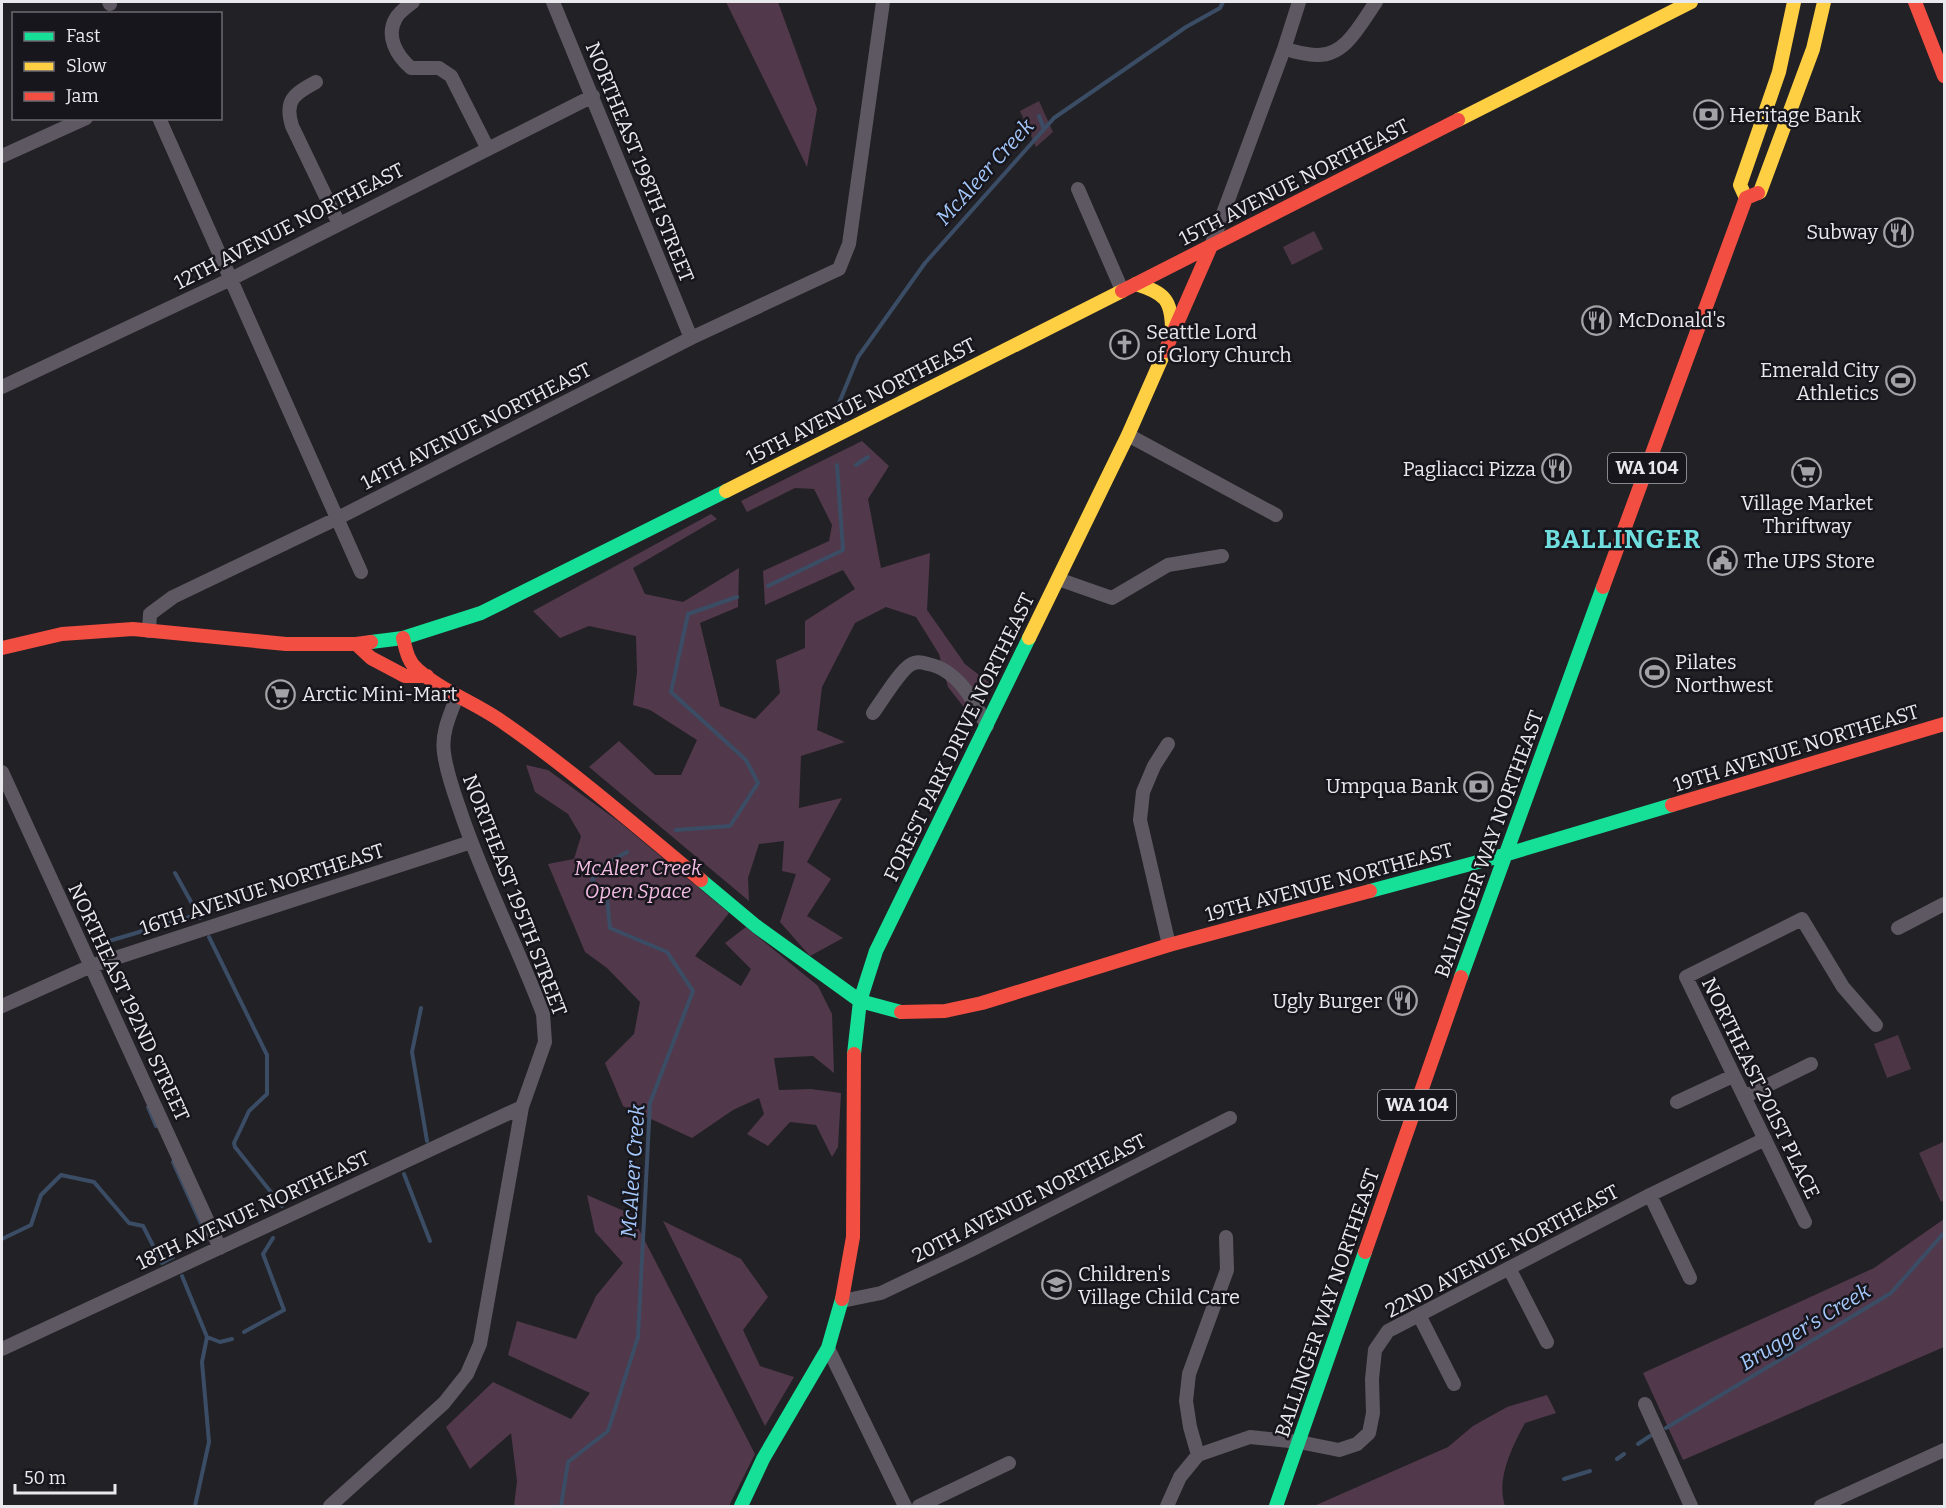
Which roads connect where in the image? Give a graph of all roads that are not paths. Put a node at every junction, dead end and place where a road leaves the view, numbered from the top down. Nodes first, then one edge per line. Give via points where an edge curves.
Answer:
1 (413, 2) edge
2 (553, 2) edge
3 (883, 2) edge
4 (1299, 2) edge
5 (1376, 2) edge
6 (1691, 2) edge
7 (1812, 2) edge
8 (1824, 2) edge
9 (1916, 2) edge
10 (1793, 4) edge
11 (1922, 18) junction
12 (1938, 26) dead end
13 (1284, 49) junction
14 (1942, 61) edge
15 (1944, 76) edge
16 (316, 82) dead end
17 (1800, 86) junction
18 (593, 96) junction
19 (82, 120) edge
20 (160, 120) edge
21 (488, 148) junction
22 (2, 156) edge
23 (1078, 189) dead end
24 (1746, 198) junction
25 (339, 224) junction
26 (1211, 246) junction
27 (231, 279) junction
28 (1136, 284) junction
29 (1122, 290) junction
30 (1172, 336) junction
31 (691, 338) junction
32 (2, 387) edge
33 (1128, 435) junction
34 (1276, 515) dead end
35 (338, 518) junction
36 (1222, 556) dead end
37 (362, 572) dead end
38 (1058, 579) junction
39 (149, 631) junction
40 (403, 638) junction
41 (356, 644) junction
42 (2, 648) edge
43 (427, 676) junction
44 (457, 696) junction
45 (873, 713) dead end
46 (1944, 724) edge
47 (987, 726) junction
48 (1168, 744) dead end
49 (2, 772) edge
50 (471, 842) junction
51 (1504, 855) junction
52 (1944, 904) edge
53 (1898, 928) dead end
54 (1169, 945) junction
55 (91, 966) junction
56 (860, 1001) junction
57 (2, 1006) edge
58 (1876, 1025) dead end
59 (1811, 1064) dead end
60 (1733, 1076) junction
61 (1744, 1097) junction
62 (1677, 1102) dead end
63 (522, 1107) junction
64 (1230, 1118) dead end
65 (1765, 1139) junction
66 (1650, 1195) junction
67 (1805, 1222) dead end
68 (1226, 1238) dead end
69 (220, 1248) junction
70 (1509, 1268) junction
71 (1690, 1278) dead end
72 (842, 1301) junction
73 (1419, 1315) junction
74 (1547, 1342) dead end
75 (828, 1348) junction
76 (2, 1349) edge
77 (1454, 1384) dead end
78 (1645, 1404) dead end
79 (1299, 1442) junction
80 (1944, 1450) edge
81 (1198, 1455) junction
82 (1009, 1463) dead end
83 (330, 1506) edge
84 (741, 1506) edge
85 (905, 1506) edge
86 (919, 1506) edge
87 (1167, 1506) edge
88 (1276, 1506) edge
89 (1691, 1506) edge
90 (1821, 1506) edge

1 - 21 street via 396,16 392,28 392,42 399,58 411,68 439,68 451,76
2 - 18 street, NORTHEAST 198TH STREET
3 - 31 street, 14TH AVENUE NORTHEAST via 849,244 838,269
4 - 13 street, FOREST PARK DRIVE NORTHEAST
5 - 13 street via 1352,38 1335,52 1316,56
6 - 26 main road, 15TH AVENUE NORTHEAST
7 - 17 main road via 1801,49
8 - 17 main road, BALLINGER WAY NORTHEAST / WA 104
9 - 11 main road
10 - 24 main road, BALLINGER WAY NORTHEAST / WA 104 via 1773,90 1740,185
11 - 12 main road
11 - 14 main road
13 - 26 street, FOREST PARK DRIVE NORTHEAST
14 - 15 main road
16 - 25 street via 296,93 287,112
17 - 24 main road, BALLINGER WAY NORTHEAST / WA 104 via 1760,192
18 - 21 street, 12TH AVENUE NORTHEAST
18 - 31 street, NORTHEAST 198TH STREET
19 - 22 street
20 - 27 street
21 - 25 street, 12TH AVENUE NORTHEAST
23 - 29 street
24 - 51 main road, BALLINGER WAY NORTHEAST / WA 104
25 - 27 street, 12TH AVENUE NORTHEAST
26 - 28 main road, 15TH AVENUE NORTHEAST
26 - 30 main road, FOREST PARK DRIVE NORTHEAST
27 - 32 street, 12TH AVENUE NORTHEAST
27 - 35 street
28 - 29 main road, 15TH AVENUE NORTHEAST
28 - 30 main road via 1166,297 1173,309
29 - 40 main road, 15TH AVENUE NORTHEAST via 481,613
30 - 33 main road, FOREST PARK DRIVE NORTHEAST
31 - 35 street, 14TH AVENUE NORTHEAST
33 - 34 street
33 - 38 main road, FOREST PARK DRIVE NORTHEAST
35 - 37 street
35 - 39 street, 14TH AVENUE NORTHEAST via 173,597 150,614
36 - 38 street via 1168,565 1112,598
38 - 47 main road, FOREST PARK DRIVE NORTHEAST
39 - 41 main road, 15TH AVENUE NORTHEAST via 286,644
39 - 42 main road, 15TH AVENUE NORTHEAST via 62,634
40 - 41 main road, 15TH AVENUE NORTHEAST
40 - 43 main road via 409,661
41 - 43 main road via 371,658 405,676
43 - 44 main road
44 - 50 street, NORTHEAST 195TH STREET via 446,726 444,752
44 - 56 main road via 502,721 567,770 756,926
45 - 47 street via 909,666 919,662 935,665 954,678
46 - 51 main road, 19TH AVENUE NORTHEAST
47 - 56 main road, FOREST PARK DRIVE NORTHEAST via 876,951
48 - 54 street via 1143,792 1140,820
49 - 55 street, NORTHEAST 192ND STREET
50 - 55 street, 16TH AVENUE NORTHEAST
50 - 63 street, NORTHEAST 195TH STREET via 543,1014 544,1041
51 - 54 main road, 19TH AVENUE NORTHEAST
51 - 79 main road, BALLINGER WAY NORTHEAST / WA 104
52 - 53 street
54 - 56 main road, 19TH AVENUE NORTHEAST via 982,1004 945,1011 899,1012
55 - 57 street, 16TH AVENUE NORTHEAST
55 - 69 street, NORTHEAST 192ND STREET
56 - 72 main road, FOREST PARK DRIVE NORTHEAST via 853,1059 852,1237
58 - 60 street, NORTHEAST 201ST PLACE via 1843,987 1802,919 1686,977
59 - 61 street
60 - 61 street, NORTHEAST 201ST PLACE
60 - 62 street
61 - 65 street, NORTHEAST 201ST PLACE
63 - 69 street, 18TH AVENUE NORTHEAST
63 - 83 street, NORTHEAST 195TH STREET via 480,1344 467,1374 444,1403
64 - 72 street, 20TH AVENUE NORTHEAST via 880,1293
65 - 66 street, 22ND AVENUE NORTHEAST
65 - 67 street, NORTHEAST 201ST PLACE
66 - 70 street, 22ND AVENUE NORTHEAST
66 - 71 street
68 - 81 street via 1227,1270 1189,1374 1186,1401
69 - 76 street, 18TH AVENUE NORTHEAST
70 - 73 street, 22ND AVENUE NORTHEAST
70 - 74 street
72 - 75 main road, FOREST PARK DRIVE NORTHEAST
73 - 77 street
73 - 79 street, 22ND AVENUE NORTHEAST via 1388,1331 1375,1350 1369,1432 1357,1444 1339,1450
75 - 84 main road, FOREST PARK DRIVE NORTHEAST via 763,1459
75 - 85 street
78 - 89 street
79 - 81 street via 1250,1437
79 - 88 main road, BALLINGER WAY NORTHEAST / WA 104
80 - 90 street
81 - 87 street via 1180,1477
82 - 86 street

